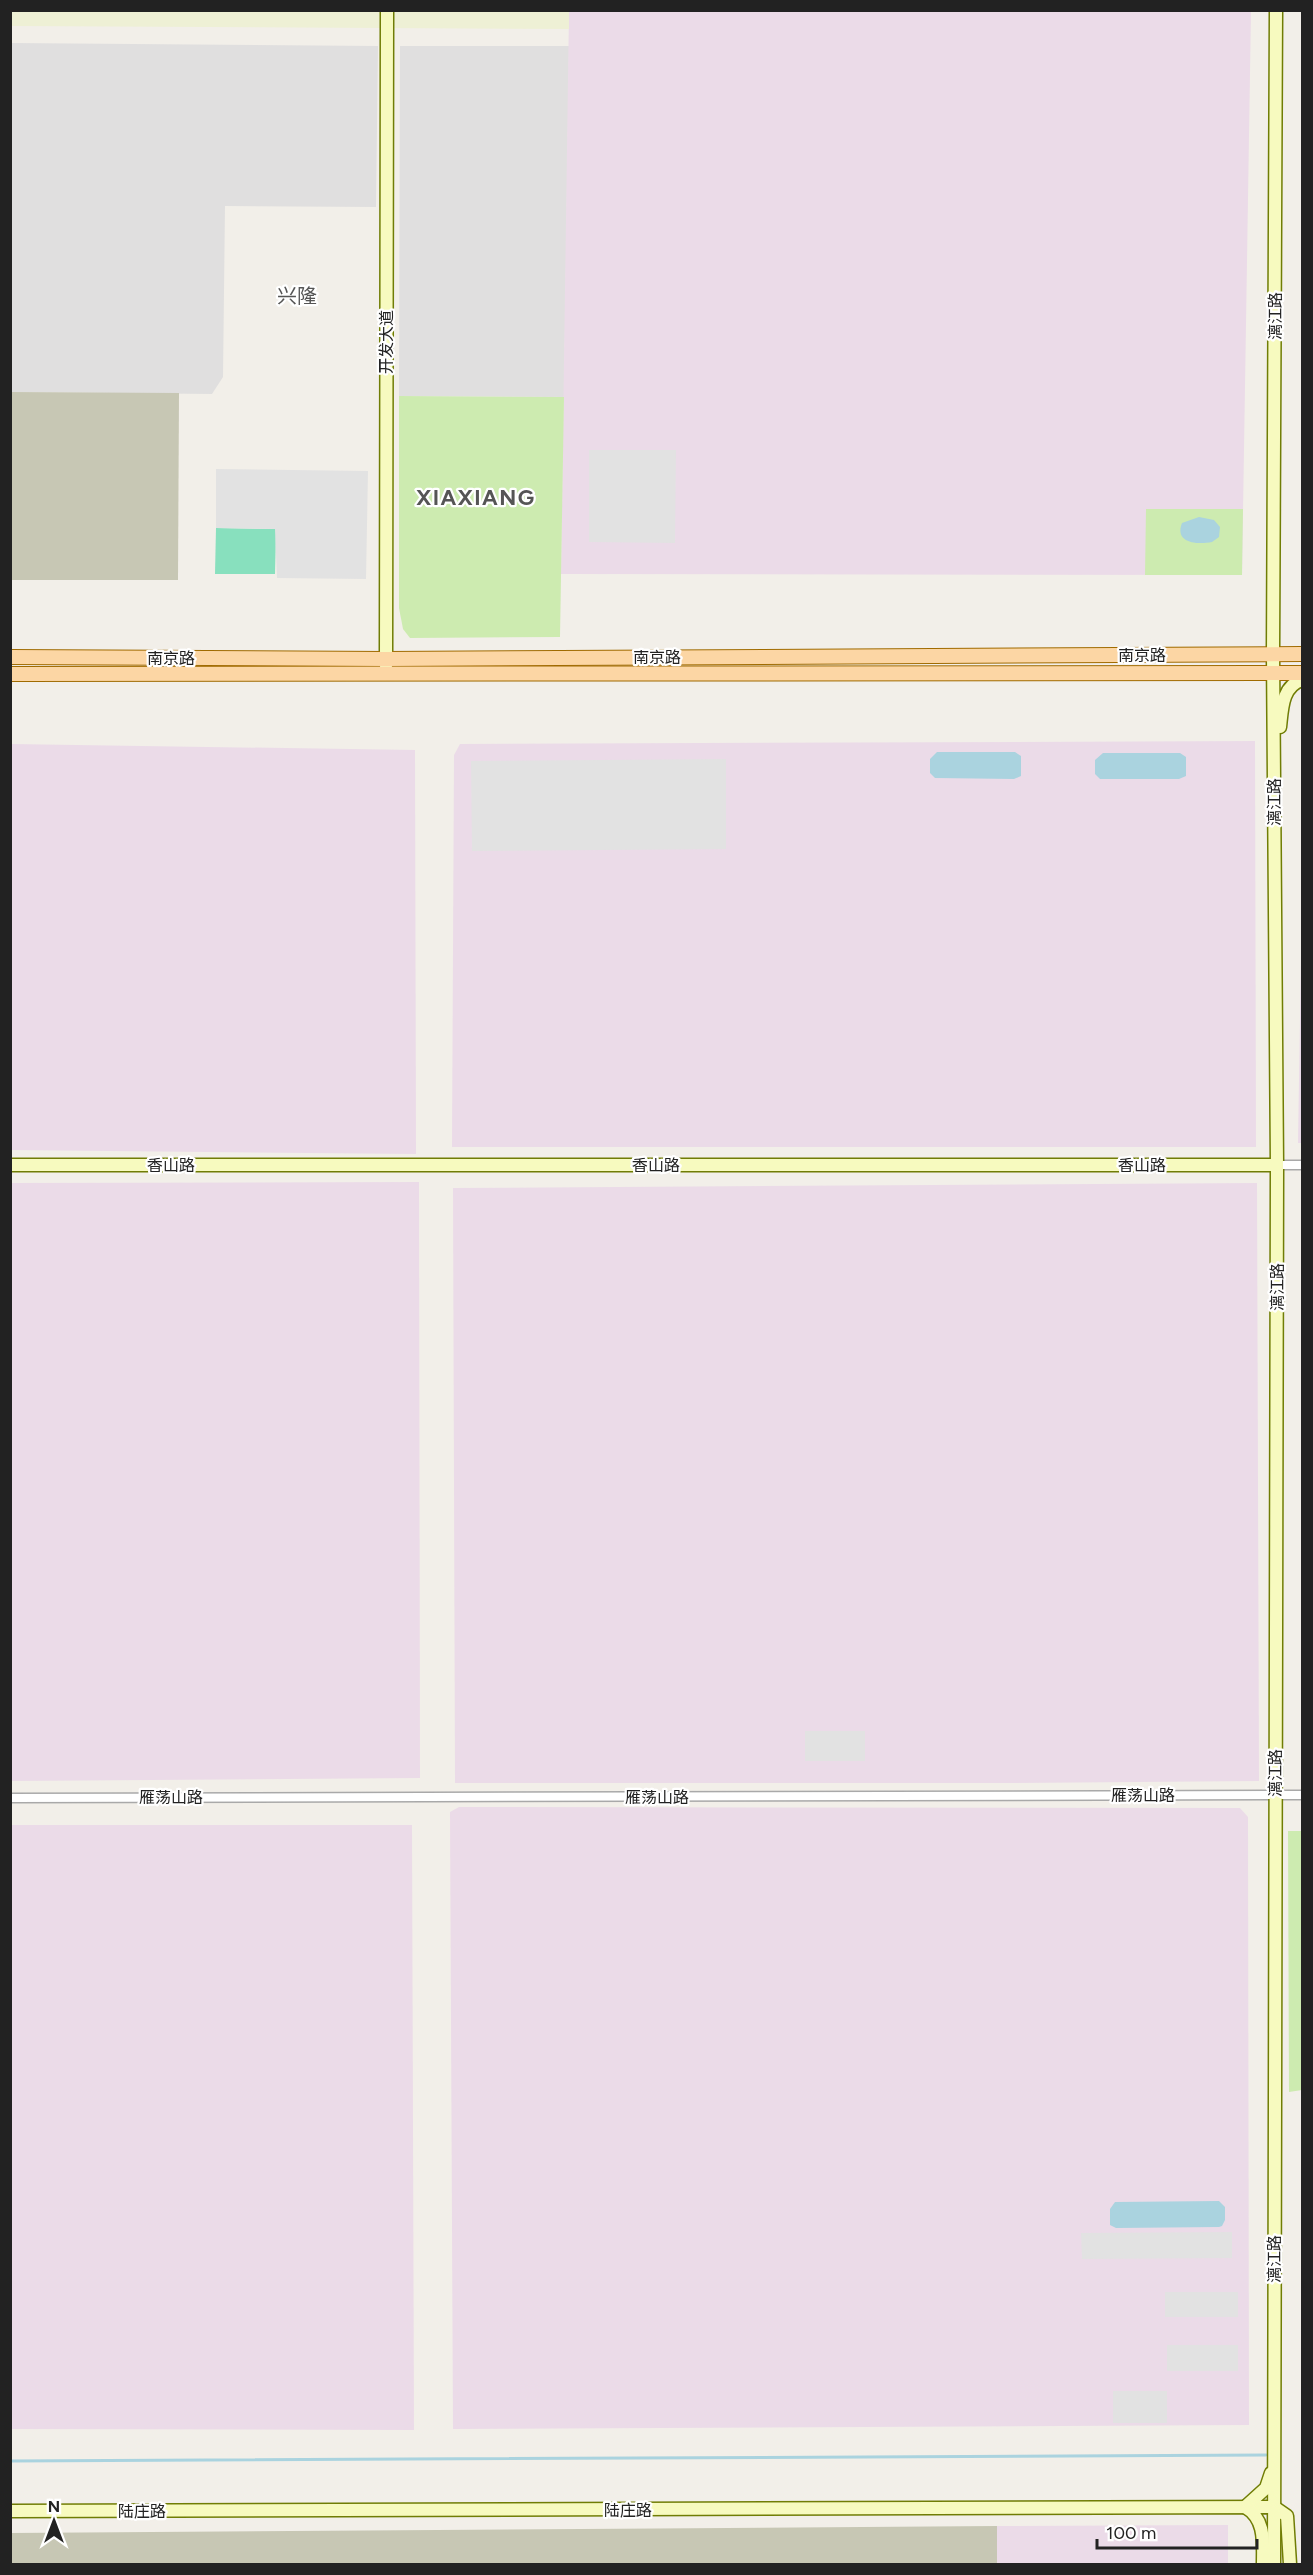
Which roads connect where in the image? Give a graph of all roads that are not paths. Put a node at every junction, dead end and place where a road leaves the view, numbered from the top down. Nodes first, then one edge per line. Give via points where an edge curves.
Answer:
1 (387, 10) edge
2 (1276, 10) edge
3 (1273, 654) junction
4 (1302, 654) edge
5 (10, 657) edge
6 (386, 658) junction
7 (1302, 673) edge
8 (10, 674) edge
9 (386, 674) junction
10 (1273, 674) junction
11 (1302, 680) edge
12 (1274, 779) junction
13 (10, 1165) edge
14 (1277, 1165) junction
15 (1302, 1165) edge
16 (1275, 1795) junction
17 (1302, 1795) edge
18 (10, 1797) edge
19 (1274, 2465) junction
20 (1245, 2507) junction
21 (1274, 2507) junction
22 (10, 2511) edge
23 (1263, 2565) edge
24 (1274, 2565) edge
25 (1290, 2565) edge

1 - 6 street, 开发大道
2 - 3 street, 漓江路
3 - 4 main road, 南京路
3 - 6 main road, 南京路
3 - 10 street, 漓江路
5 - 6 main road, 南京路
6 - 9 street, 开发大道
7 - 10 main road, 南京路
8 - 9 main road, 南京路
9 - 10 main road, 南京路
10 - 12 street, 漓江路
11 - 12 street via 1285,694
12 - 14 street, 漓江路
13 - 14 street, 香山路
14 - 15 street, 香山路
14 - 16 street, 漓江路
16 - 17 street, 雁荡山路
16 - 18 street, 雁荡山路
16 - 19 street, 漓江路
19 - 20 street via 1266,2488
19 - 21 street, 漓江路
20 - 21 street, 陆庄路
20 - 22 street, 陆庄路
20 - 23 street via 1255,2513 1261,2527
21 - 24 street, 漓江路
21 - 25 street via 1287,2516

